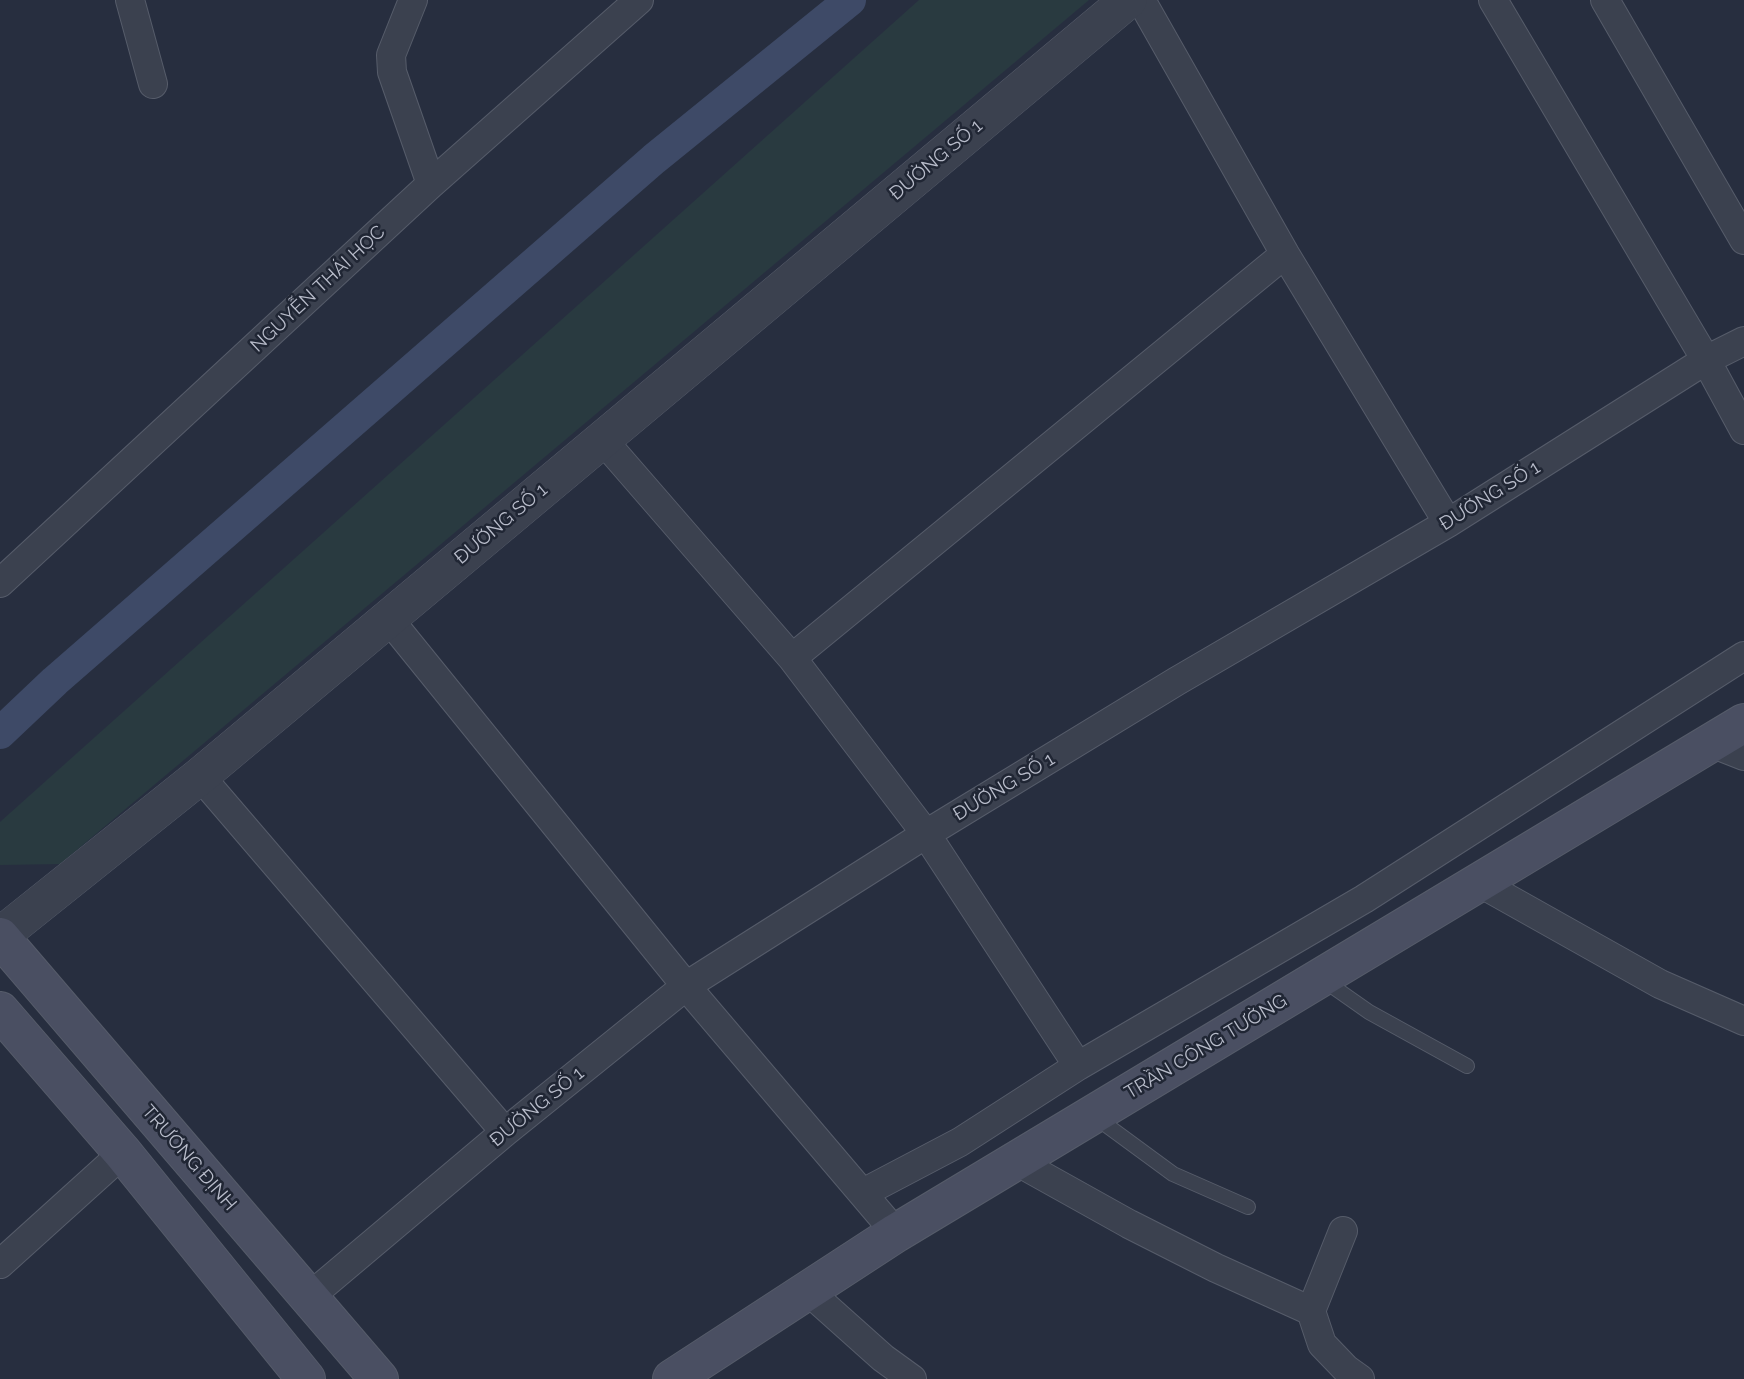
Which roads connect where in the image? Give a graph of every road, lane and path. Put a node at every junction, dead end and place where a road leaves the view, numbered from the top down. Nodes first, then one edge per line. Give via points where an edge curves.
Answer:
1 (130, 0) edge
2 (413, 0) edge
3 (639, 0) edge
4 (1129, 0) edge
5 (1141, 0) edge
6 (1493, 0) edge
7 (1605, 0) edge
8 (153, 84) dead end
9 (430, 184) junction
10 (1744, 240) edge
11 (1286, 254) junction
12 (1744, 341) edge
13 (1706, 360) junction
14 (1744, 430) edge
15 (602, 439) junction
16 (1448, 523) junction
17 (0, 583) edge
18 (388, 618) junction
19 (1744, 656) edge
20 (792, 658) junction
21 (1744, 723) edge
22 (1727, 750) edge
23 (200, 776) junction
24 (926, 834) junction
25 (1480, 883) junction
26 (0, 937) edge
27 (1321, 978) junction
28 (686, 986) junction
29 (0, 1011) edge
30 (1744, 1021) edge
31 (1078, 1066) junction
32 (1467, 1066) dead end
33 (1092, 1115) junction
34 (505, 1132) junction
35 (122, 1153) junction
36 (1016, 1161) junction
37 (863, 1194) junction
38 (1248, 1207) dead end
39 (1343, 1231) dead end
40 (896, 1233) junction
41 (0, 1264) edge
42 (808, 1291) junction
43 (308, 1298) junction
44 (1311, 1311) junction
45 (306, 1379) edge
46 (379, 1379) edge
47 (672, 1379) edge
48 (912, 1379) edge
49 (1360, 1379) edge

1 - 8 street
2 - 9 street via 391,55 392,72
3 - 9 street, NGUYỄN THÁI HỌC
4 - 15 street, ĐƯỜNG SỐ 1
5 - 11 street
6 - 13 street
7 - 10 street
9 - 17 street, NGUYỄN THÁI HỌC
11 - 16 street
11 - 20 street
12 - 13 street, ĐƯỜNG SỐ 1
13 - 14 street
13 - 16 street, ĐƯỜNG SỐ 1
15 - 18 street, ĐƯỜNG SỐ 1
15 - 20 street
16 - 24 street, ĐƯỜNG SỐ 1
18 - 23 street, ĐƯỜNG SỐ 1
18 - 28 street
19 - 31 street via 1364,898
20 - 24 street
21 - 22 main road, TRẦN CÔNG TƯỜNG
22 - 25 main road, TRẦN CÔNG TƯỜNG
23 - 26 street, ĐƯỜNG SỐ 1
23 - 34 street
24 - 28 street, ĐƯỜNG SỐ 1
24 - 31 street
25 - 27 main road, TRẦN CÔNG TƯỜNG
25 - 30 street via 1660,984
26 - 43 main road, TRƯƠNG ĐỊNH
27 - 32 lane via 1370,1012
27 - 33 main road, TRẦN CÔNG TƯỜNG
28 - 34 street, ĐƯỜNG SỐ 1
28 - 37 street
29 - 35 main road
31 - 37 street via 960,1142
33 - 36 main road, TRẦN CÔNG TƯỜNG
33 - 38 lane via 1173,1174
34 - 43 street, ĐƯỜNG SỐ 1
35 - 41 street
35 - 45 main road
36 - 40 main road, TRẦN CÔNG TƯỜNG
36 - 44 street via 1129,1224
37 - 40 street
39 - 44 street
40 - 42 main road, TRẦN CÔNG TƯỜNG
42 - 47 main road, TRẦN CÔNG TƯỜNG
42 - 48 street
43 - 46 main road, TRƯƠNG ĐỊNH
44 - 49 street via 1322,1344

